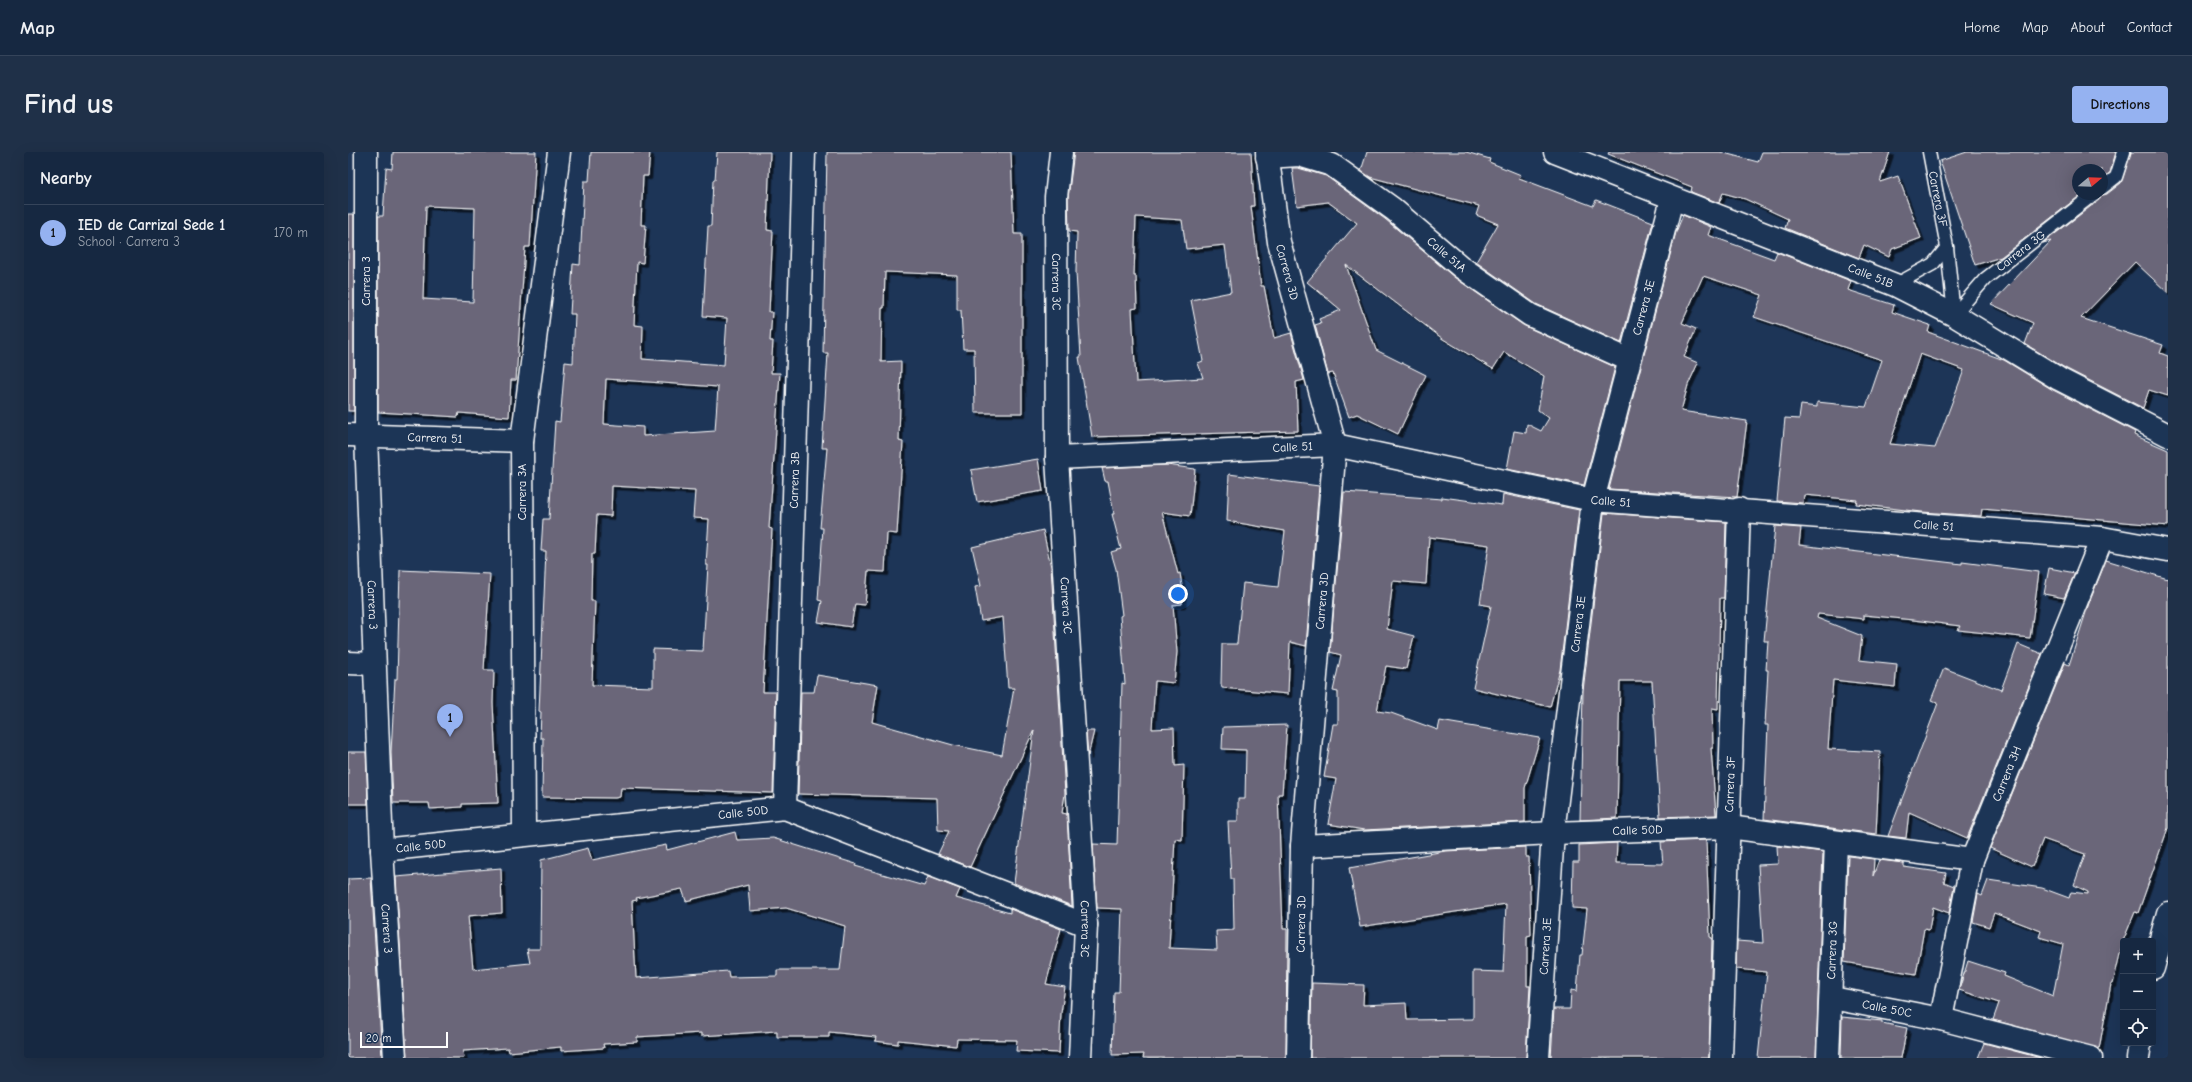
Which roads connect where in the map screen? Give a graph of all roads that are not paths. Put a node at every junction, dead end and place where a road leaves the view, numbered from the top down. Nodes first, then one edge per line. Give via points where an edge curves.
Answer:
1 (366, 152) edge
2 (559, 152) edge
3 (804, 152) edge
4 (1061, 152) edge
5 (1555, 152) edge
6 (1929, 152) edge
7 (2124, 152) edge
8 (1267, 154) edge
9 (357, 181) edge
10 (2108, 183) edge
11 (1672, 199) junction
12 (2086, 200) edge
13 (1947, 247) junction
14 (1895, 285) junction
15 (1954, 315) junction
16 (1629, 360) junction
17 (357, 436) edge
18 (2168, 436) edge
19 (522, 441) junction
20 (1335, 445) junction
21 (1057, 458) junction
22 (1593, 500) junction
23 (1739, 509) junction
24 (2102, 538) junction
25 (2168, 550) edge
26 (348, 663) edge
27 (374, 664) junction
28 (785, 808) junction
29 (1729, 827) junction
30 (1554, 833) junction
31 (524, 834) junction
32 (1836, 842) junction
33 (1302, 846) junction
34 (382, 850) junction
35 (1972, 860) junction
36 (2168, 913) edge
37 (1086, 925) junction
38 (2156, 957) edge
39 (1832, 998) junction
40 (1941, 1019) junction
41 (2140, 1046) edge
42 (395, 1058) edge
43 (1080, 1058) edge
44 (1298, 1058) edge
45 (1538, 1058) edge
46 (1721, 1058) edge
47 (1828, 1058) edge
48 (2091, 1058) edge
49 (2138, 1058) edge

1 - 9 street, Carrera 3
2 - 19 street, Carrera 3A
3 - 28 street, Carrera 3B
4 - 21 street, Carrera 3C via 1056,196
5 - 11 street, Calle 51B
6 - 13 lane, Carrera 3F
7 - 10 lane via 2116,177
8 - 16 street, Calle 51A via 1299,156 1332,165 1393,209 1461,267 1530,315
8 - 20 street, Carrera 3D via 1279,242
9 - 17 street, Carrera 3
11 - 14 street, Calle 51B
11 - 16 street, Carrera 3E
12 - 15 lane, Carrera 3G via 1985,279
13 - 14 lane via 1933,264
13 - 15 lane, Carrera 3F
14 - 15 street, Calle 51B
15 - 18 street, Calle 51B via 2059,379
16 - 22 street, Carrera 3E
17 - 19 street, Carrera 51
17 - 27 street, Carrera 3
19 - 31 street, Carrera 3A
20 - 21 street, Calle 51
20 - 22 street, Calle 51
20 - 33 street, Carrera 3D
21 - 37 street, Carrera 3C
22 - 23 street, Calle 51
22 - 30 street, Carrera 3E
23 - 24 street, Calle 51
23 - 29 street, Carrera 3F
24 - 25 street, Calle 51
24 - 35 street, Carrera 3H
26 - 27 street
27 - 34 street, Carrera 3
28 - 31 street, Calle 50D
28 - 37 street, Calle 50D
29 - 30 street, Calle 50D
29 - 32 street, Calle 50D
29 - 46 street, Carrera 3F
30 - 33 street, Calle 50D
30 - 45 street, Carrera 3E
31 - 34 street, Calle 50D
32 - 35 street, Calle 50D
32 - 39 street, Carrera 3G
33 - 44 street, Carrera 3D
34 - 42 street, Carrera 3
35 - 40 street, Carrera 3H
36 - 38 street
37 - 43 street, Carrera 3C
39 - 40 street, Calle 50C
39 - 47 street, Carrera 3G
40 - 48 street, Calle 50C
41 - 49 street

